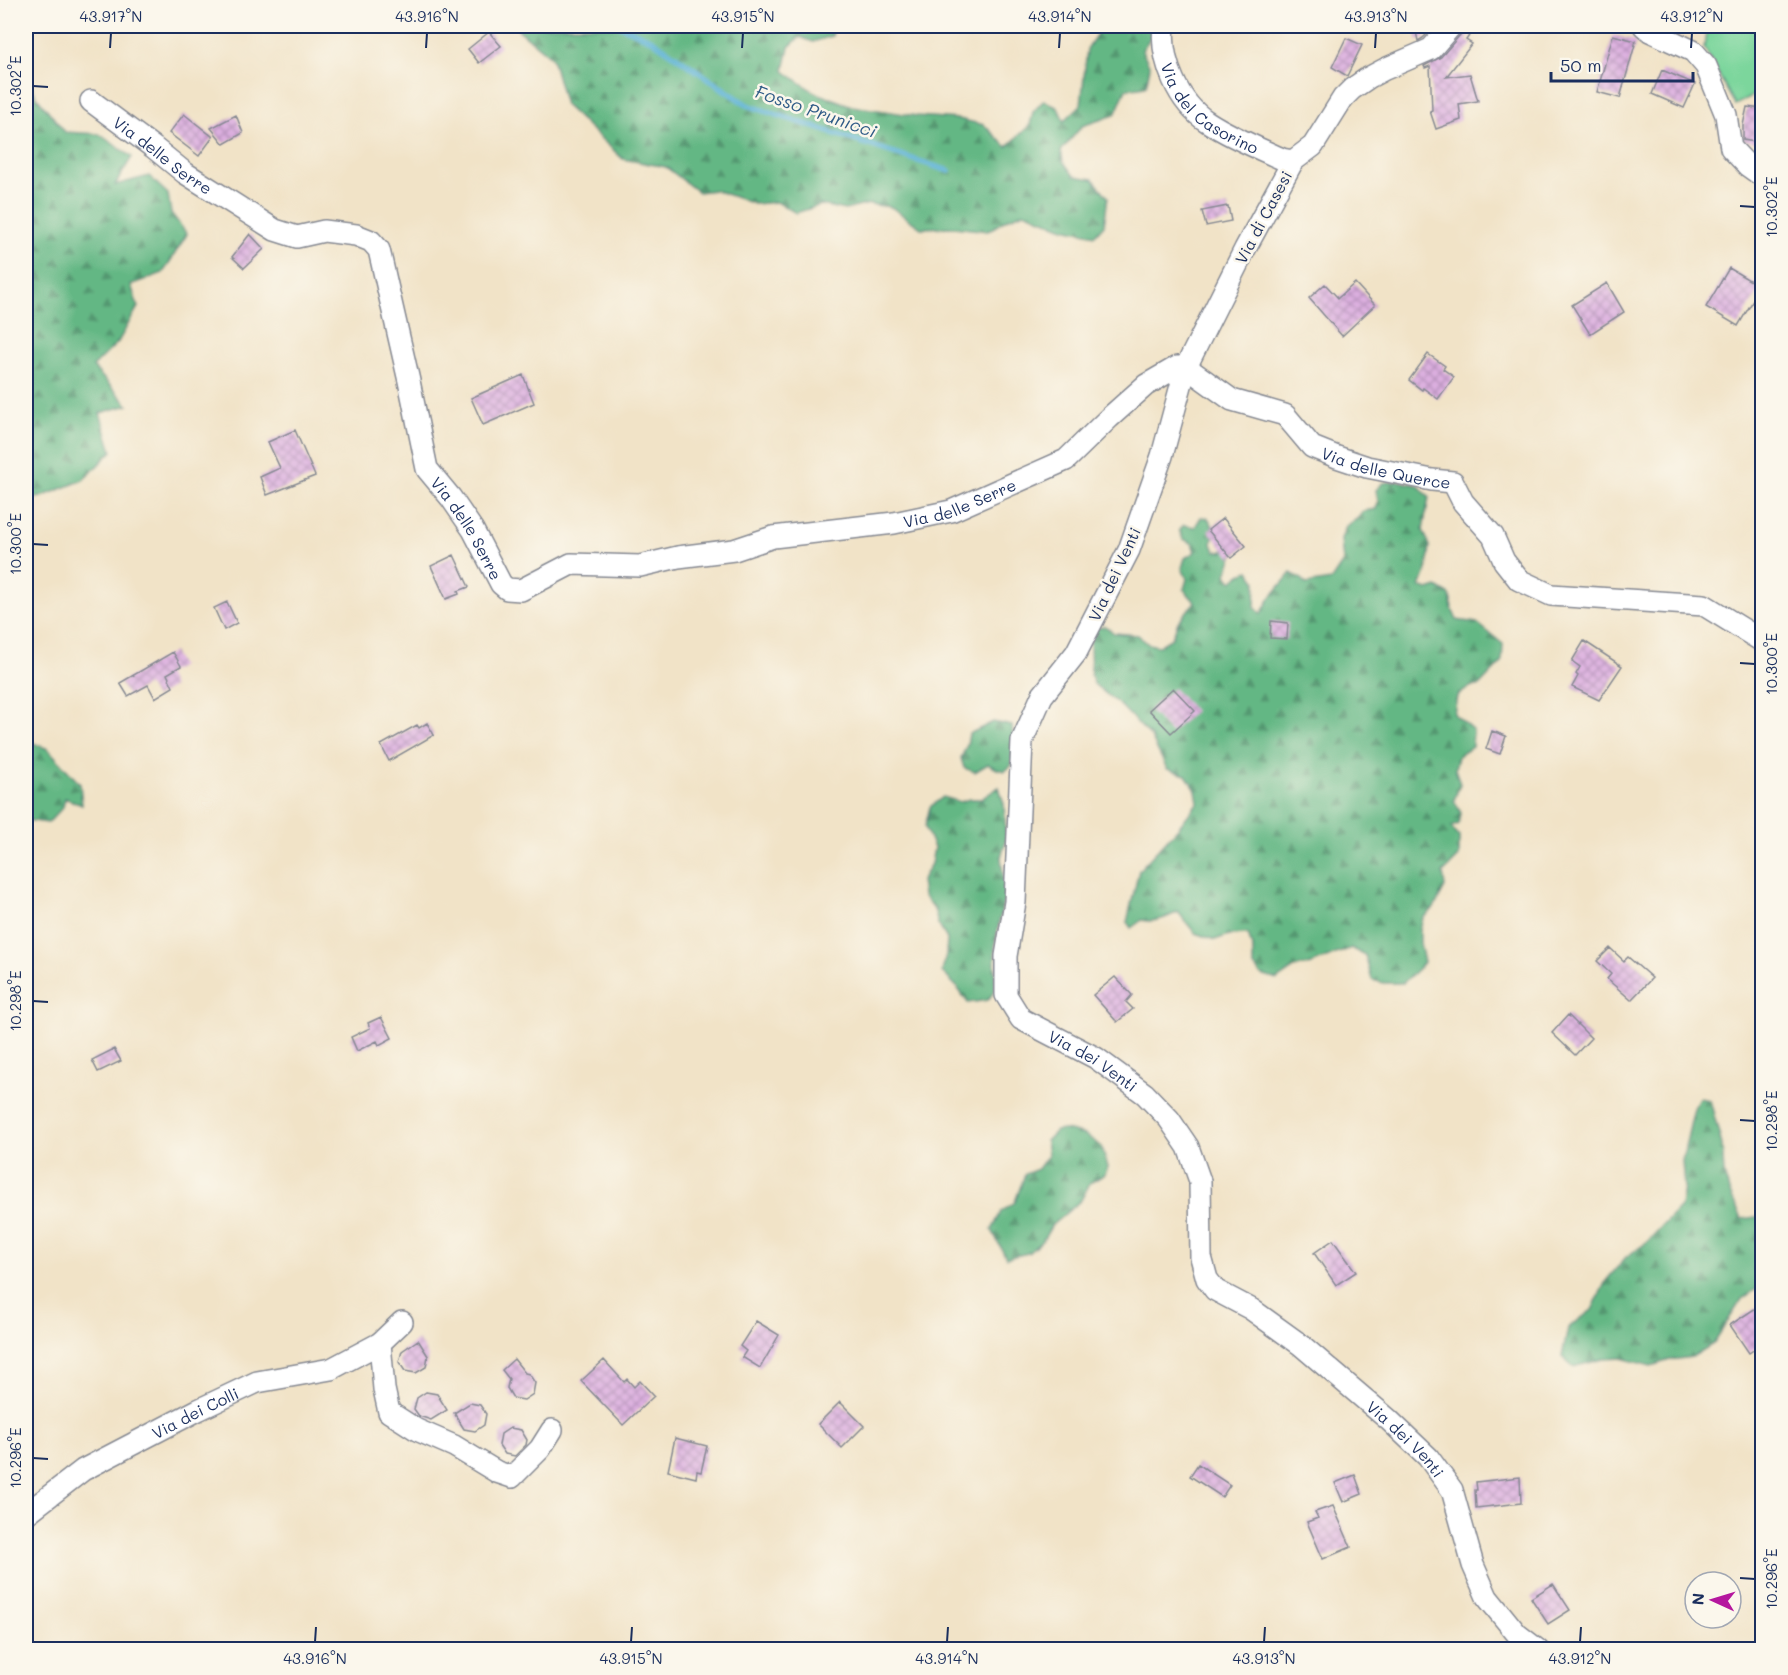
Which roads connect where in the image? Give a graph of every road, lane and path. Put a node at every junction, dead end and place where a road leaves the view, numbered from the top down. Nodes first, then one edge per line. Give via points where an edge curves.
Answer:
1 (1164, 26) edge
2 (1451, 26) edge
3 (1644, 26) edge
4 (91, 101) dead end
5 (1293, 161) junction
6 (1762, 176) edge
7 (1186, 367) junction
8 (1762, 641) edge
9 (402, 1322) dead end
10 (380, 1342) junction
11 (552, 1430) dead end
12 (26, 1515) edge
13 (1538, 1650) edge

1 - 5 street, Via del Casorino via 1167,66 1182,97 1206,121
2 - 5 street, Via di Casesi via 1431,49 1352,89 1312,146
3 - 6 street via 1693,51 1706,66 1726,115 1731,148
4 - 7 street, Via delle Serre via 185,173 275,230 297,237 324,231 356,235 371,241 379,250 427,469 473,530 507,589 521,591 571,564 640,566 735,550 773,537 951,512 1066,460 1146,385
5 - 7 street, Via di Casesi
7 - 8 street, Via delle Querce via 1232,400 1286,415 1312,447 1336,458 1452,482 1463,502 1493,536 1504,561 1519,580 1551,595 1704,605
7 - 13 street, Via dei Venti via 1162,456 1129,550 1076,653 1042,696 1022,741 1015,902 1006,956 1006,995 1021,1019 1096,1058 1145,1094 1169,1119 1188,1147 1200,1182 1201,1257 1207,1279 1215,1290 1251,1309 1301,1345 1428,1457 1452,1490 1473,1565 1487,1597 1517,1634
9 - 10 street, Via dei Colli
10 - 11 street via 390,1412 497,1472 512,1477 540,1449
10 - 12 street, Via dei Colli via 331,1369 257,1382 198,1410 83,1470

